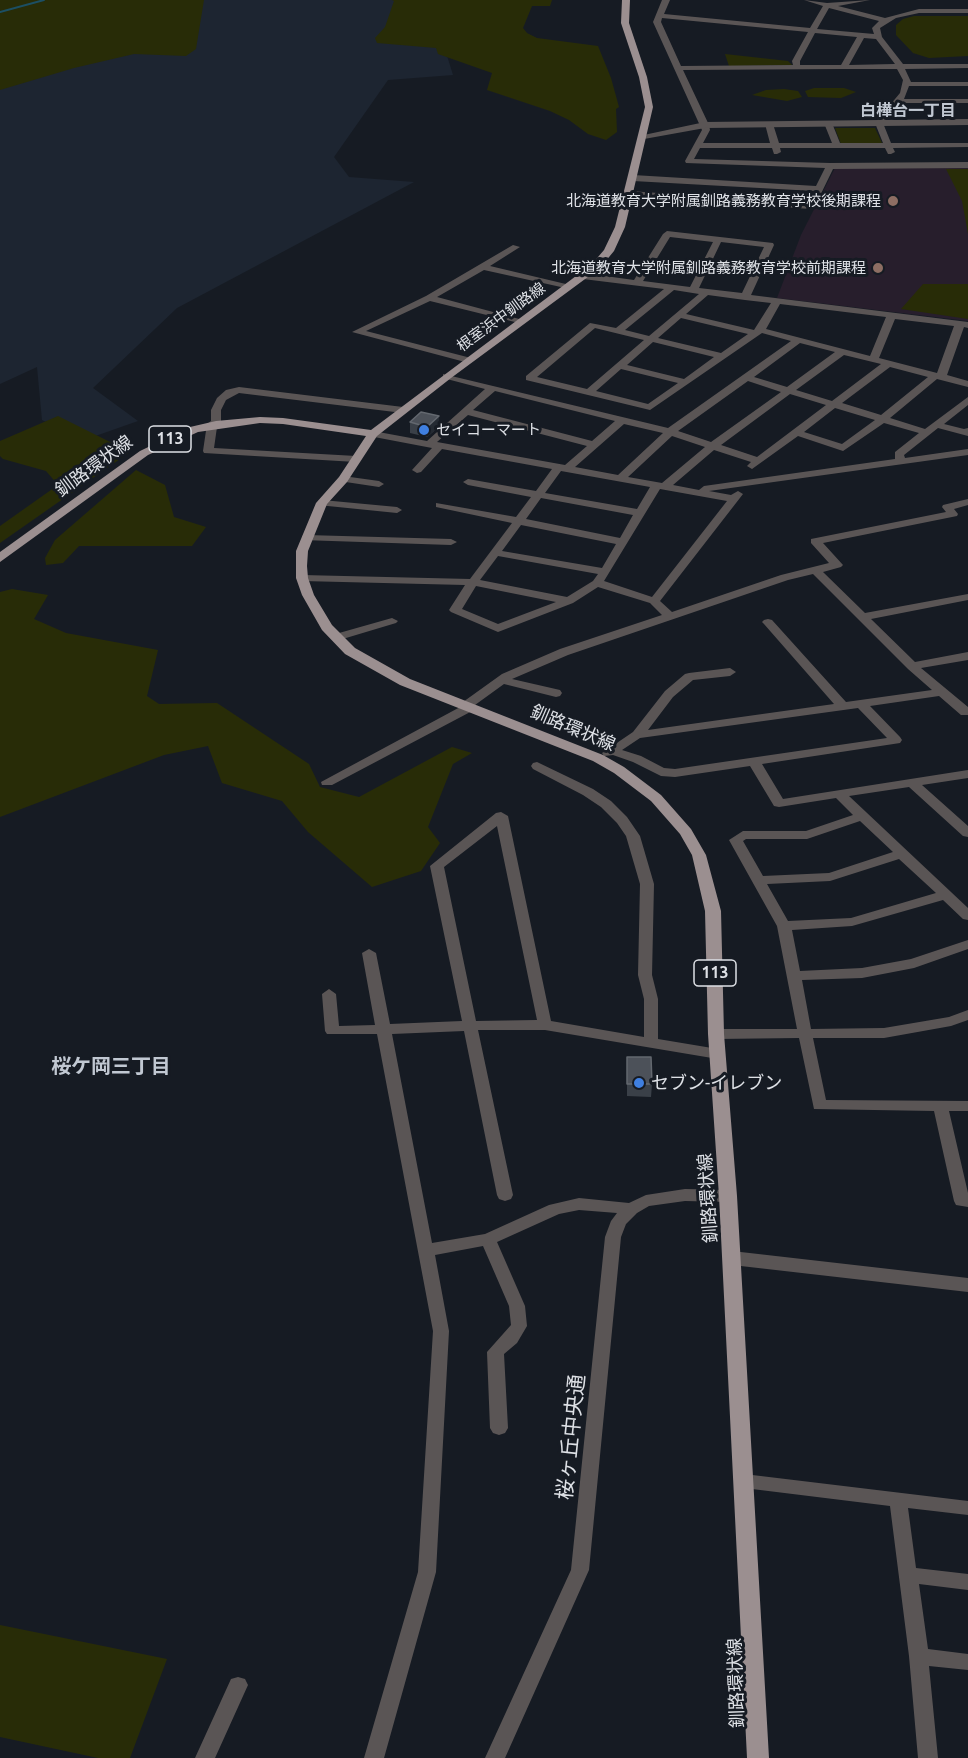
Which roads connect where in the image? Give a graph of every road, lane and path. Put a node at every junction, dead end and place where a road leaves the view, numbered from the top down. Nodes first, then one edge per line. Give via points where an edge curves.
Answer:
1 (627, 0) edge
2 (666, 0) edge
3 (808, 0) edge
4 (866, 0) edge
5 (935, 0) edge
6 (827, 5) junction
7 (950, 9) junction
8 (968, 11) edge
9 (660, 16) junction
10 (885, 20) junction
11 (812, 31) junction
12 (861, 36) junction
13 (878, 37) junction
14 (968, 66) edge
15 (902, 67) junction
16 (681, 68) junction
17 (797, 68) junction
18 (843, 68) junction
19 (908, 84) junction
20 (968, 84) edge
21 (899, 101) junction
22 (968, 101) edge
23 (968, 122) edge
24 (828, 123) junction
25 (879, 123) junction
26 (769, 124) junction
27 (705, 125) junction
28 (644, 136) junction
29 (837, 145) junction
30 (888, 145) junction
31 (968, 145) edge
32 (697, 146) junction
33 (775, 146) junction
34 (782, 165) junction
35 (896, 165) junction
36 (968, 165) edge
37 (830, 166) junction
38 (633, 178) junction
39 (819, 189) junction
40 (629, 194) junction
41 (718, 240) junction
42 (516, 247) dead end
43 (484, 267) junction
44 (583, 276) junction
45 (637, 283) junction
46 (567, 287) junction
47 (672, 287) junction
48 (693, 290) junction
49 (706, 292) junction
50 (745, 297) junction
51 (429, 298) junction
52 (777, 301) junction
53 (679, 315) junction
54 (891, 316) junction
55 (520, 322) junction
56 (964, 325) edge
57 (618, 331) junction
58 (757, 332) junction
59 (651, 339) junction
60 (799, 340) junction
61 (843, 351) junction
62 (721, 356) junction
63 (874, 359) junction
64 (468, 360) junction
65 (889, 363) junction
66 (619, 366) junction
67 (447, 376) junction
68 (938, 376) junction
69 (747, 378) junction
70 (685, 382) junction
71 (968, 384) edge
72 (492, 388) junction
73 (789, 390) junction
74 (589, 392) junction
75 (968, 400) edge
76 (835, 405) junction
77 (403, 410) junction
78 (464, 411) junction
79 (883, 419) junction
80 (622, 420) junction
81 (214, 424) junction
82 (938, 425) junction
83 (968, 431) edge
84 (670, 432) junction
85 (798, 433) junction
86 (928, 433) junction
87 (373, 434) junction
88 (434, 445) junction
89 (596, 445) junction
90 (713, 447) junction
91 (968, 452) edge
92 (356, 459) junction
93 (901, 461) junction
94 (564, 467) junction
95 (417, 470) dead end
96 (621, 478) junction
97 (343, 479) junction
98 (468, 482) dead end
99 (379, 484) dead end
100 (747, 484) junction
101 (660, 486) junction
102 (690, 491) junction
103 (539, 493) junction
104 (733, 499) junction
105 (968, 502) edge
106 (322, 503) junction
107 (440, 506) dead end
108 (397, 510) dead end
109 (641, 513) junction
110 (518, 522) junction
111 (306, 538) junction
112 (451, 542) dead end
113 (623, 542) junction
114 (497, 553) junction
115 (0, 558) edge
116 (815, 570) junction
117 (605, 572) junction
118 (302, 578) junction
119 (473, 582) junction
120 (597, 583) junction
121 (968, 597) edge
122 (569, 601) junction
123 (654, 601) junction
124 (671, 617) junction
125 (863, 617) junction
126 (392, 621) dead end
127 (768, 622) dead end
128 (336, 637) junction
129 (968, 656) edge
130 (912, 666) junction
131 (730, 672) dead end
132 (501, 680) junction
133 (942, 692) junction
134 (556, 693) dead end
135 (861, 704) junction
136 (468, 706) junction
137 (843, 706) junction
138 (968, 711) edge
139 (637, 735) junction
140 (605, 754) junction
141 (754, 761) junction
142 (537, 766) dead end
143 (968, 774) edge
144 (327, 782) dead end
145 (912, 783) junction
146 (840, 795) junction
147 (862, 816) junction
148 (968, 833) edge
149 (903, 854) junction
150 (757, 880) junction
151 (945, 895) junction
152 (968, 916) edge
153 (784, 926) junction
154 (968, 944) edge
155 (369, 953) dead end
156 (795, 976) junction
157 (329, 994) dead end
158 (968, 1015) edge
159 (545, 1025) junction
160 (469, 1026) junction
161 (384, 1030) junction
162 (716, 1034) junction
163 (804, 1034) junction
164 (651, 1044) junction
165 (718, 1054) junction
166 (968, 1106) edge
167 (941, 1107) junction
168 (504, 1195) dead end
169 (728, 1196) junction
170 (968, 1201) edge
171 (631, 1209) junction
172 (488, 1239) junction
173 (427, 1250) junction
174 (732, 1258) junction
175 (968, 1285) edge
176 (499, 1428) dead end
177 (744, 1481) junction
178 (898, 1500) junction
179 (968, 1508) edge
180 (908, 1575) junction
181 (968, 1582) edge
182 (919, 1656) junction
183 (968, 1662) edge
184 (238, 1685) dead end
185 (205, 1758) edge
186 (374, 1758) edge
187 (495, 1758) edge
188 (758, 1758) edge
189 (927, 1758) edge

1 - 28 main road, 根室浜中釧路線 via 625,23 648,94
2 - 9 street
3 - 6 street
4 - 6 street
5 - 7 street
6 - 10 street
6 - 11 street
7 - 8 street
7 - 10 street via 904,13
9 - 11 street
9 - 16 street via 657,22
10 - 13 street via 876,28
11 - 12 street
11 - 17 street via 795,61
12 - 13 street
12 - 18 street
13 - 15 street
14 - 15 street
15 - 18 street
15 - 19 street
16 - 17 street
16 - 27 street
17 - 18 street
19 - 20 street
19 - 21 street
21 - 22 street
21 - 25 street
23 - 25 street
24 - 25 street
24 - 26 street
24 - 29 street
25 - 30 street
26 - 27 street
26 - 33 street
27 - 28 street
27 - 32 street
28 - 38 main road, 根室浜中釧路線
29 - 30 street
29 - 33 street
30 - 31 street
30 - 35 street
32 - 33 street
32 - 34 street via 689,161
33 - 34 street
34 - 37 street
35 - 36 street
35 - 37 street
37 - 39 street
38 - 39 street
38 - 40 main road, 根室浜中釧路線
39 - 40 street via 811,206
40 - 44 main road, 根室浜中釧路線 via 609,252
41 - 45 street via 666,234
41 - 48 street
41 - 50 street via 770,245
42 - 43 street
43 - 46 street
43 - 51 street
44 - 45 street
44 - 46 main road, 根室浜中釧路線
45 - 47 street
46 - 55 main road, 根室浜中釧路線
47 - 48 street
47 - 57 street
48 - 49 street
49 - 50 street
49 - 53 street
50 - 52 street
51 - 55 street
51 - 64 street via 357,332
52 - 54 street
52 - 58 street
53 - 58 street
53 - 59 street
54 - 56 street
54 - 63 street
55 - 64 main road, 根室浜中釧路線
56 - 68 street
57 - 59 street
57 - 74 street via 593,325 530,378
58 - 60 street
58 - 62 street
59 - 62 street
59 - 66 street
60 - 61 street
60 - 69 street
61 - 63 street
61 - 73 street
62 - 70 street
63 - 65 street
64 - 67 main road, 根室浜中釧路線
65 - 68 street
65 - 76 street
66 - 70 street
66 - 74 street
67 - 72 street
67 - 77 main road, 根室浜中釧路線
68 - 71 street
68 - 79 street
69 - 73 street
69 - 84 street
70 - 74 street via 650,407
72 - 78 street
72 - 80 street
73 - 76 street
73 - 90 street
75 - 82 street
76 - 79 street
76 - 85 street
77 - 81 street via 239,390 222,398
77 - 87 main road, 根室浜中釧路線
78 - 88 street
78 - 89 street
79 - 85 street via 843,448
79 - 86 street
80 - 84 street
80 - 89 street
81 - 87 main road, 釧路環状線 / 113 via 283,421
81 - 92 street via 208,452
81 - 115 main road, 釧路環状線 / 113 via 167,440 144,453
82 - 83 street
82 - 86 street
84 - 90 street
84 - 96 street
85 - 90 street via 754,464
86 - 93 street via 899,454
87 - 88 street
87 - 92 main road, 釧路環状線 / 113
88 - 94 street
88 - 95 street
89 - 94 street
90 - 101 street
91 - 93 street
92 - 97 main road, 釧路環状線 / 113
93 - 100 street
94 - 96 street
94 - 103 street
96 - 101 street
97 - 99 street
97 - 106 main road, 釧路環状線 / 113
98 - 103 street
100 - 102 street
100 - 104 street
101 - 102 street
101 - 109 street
102 - 104 street
103 - 109 street
103 - 110 street
104 - 123 street
105 - 116 street via 947,507 953,514 815,541 837,566
106 - 108 street
106 - 111 main road, 釧路環状線 / 113
107 - 110 street
109 - 113 street
110 - 113 street
110 - 114 street
111 - 112 street
111 - 118 main road, 釧路環状線 / 113
113 - 117 street
114 - 117 street
114 - 119 street
116 - 124 street
116 - 125 street
117 - 120 street
118 - 119 street
118 - 128 main road, 釧路環状線 / 113 via 308,595
119 - 122 street
119 - 122 street via 455,610 498,628
120 - 122 street
120 - 123 street
121 - 125 street
123 - 124 street
124 - 132 street via 564,652
125 - 130 street
126 - 128 street
127 - 137 street
128 - 136 main road, 釧路環状線 / 113 via 371,665
129 - 130 street
130 - 133 street
131 - 139 street via 689,677 669,694
132 - 134 street
132 - 136 street
133 - 135 street
133 - 138 street
135 - 137 street
135 - 141 street via 896,740
136 - 140 main road, 釧路環状線 / 113
136 - 144 street
137 - 139 street
139 - 140 street
140 - 141 street via 637,759 661,772 675,773
140 - 162 main road, 釧路環状線 / 113 via 656,798 686,832 699,855 713,911
141 - 146 street via 779,803
142 - 164 street via 606,804 633,836 647,884 645,975 651,999
143 - 145 street
145 - 146 street
145 - 148 street
146 - 147 street
147 - 149 street
147 - 150 street via 807,835 743,835 736,840
149 - 150 street via 830,877
149 - 151 street
150 - 153 street
151 - 152 street
151 - 153 street via 852,922
153 - 156 street
154 - 156 street via 914,963 862,973
155 - 161 street
156 - 163 street
157 - 161 street via 332,1031
158 - 163 street via 884,1033
159 - 160 street
159 - 160 street via 501,816 437,866
159 - 164 street
160 - 161 street
160 - 168 street
161 - 173 street
162 - 163 street
162 - 165 main road, 釧路環状線 / 113
163 - 167 street via 819,1105
164 - 165 street
165 - 169 main road, 釧路環状線 / 113
166 - 167 street
167 - 170 street via 962,1201
169 - 171 street via 666,1196
169 - 174 main road, 釧路環状線 / 113
171 - 172 street via 579,1204 555,1209
171 - 187 street, 桜ヶ丘中央通 via 619,1221 613,1237 580,1570
172 - 173 street
172 - 176 street via 517,1306 519,1326 495,1352
173 - 186 street via 441,1331 427,1572
174 - 175 street
174 - 177 main road, 釧路環状線 / 113
177 - 178 street
177 - 188 main road, 釧路環状線 / 113
178 - 179 street
178 - 180 street
180 - 181 street
180 - 182 street
182 - 183 street
182 - 189 street
184 - 185 street

